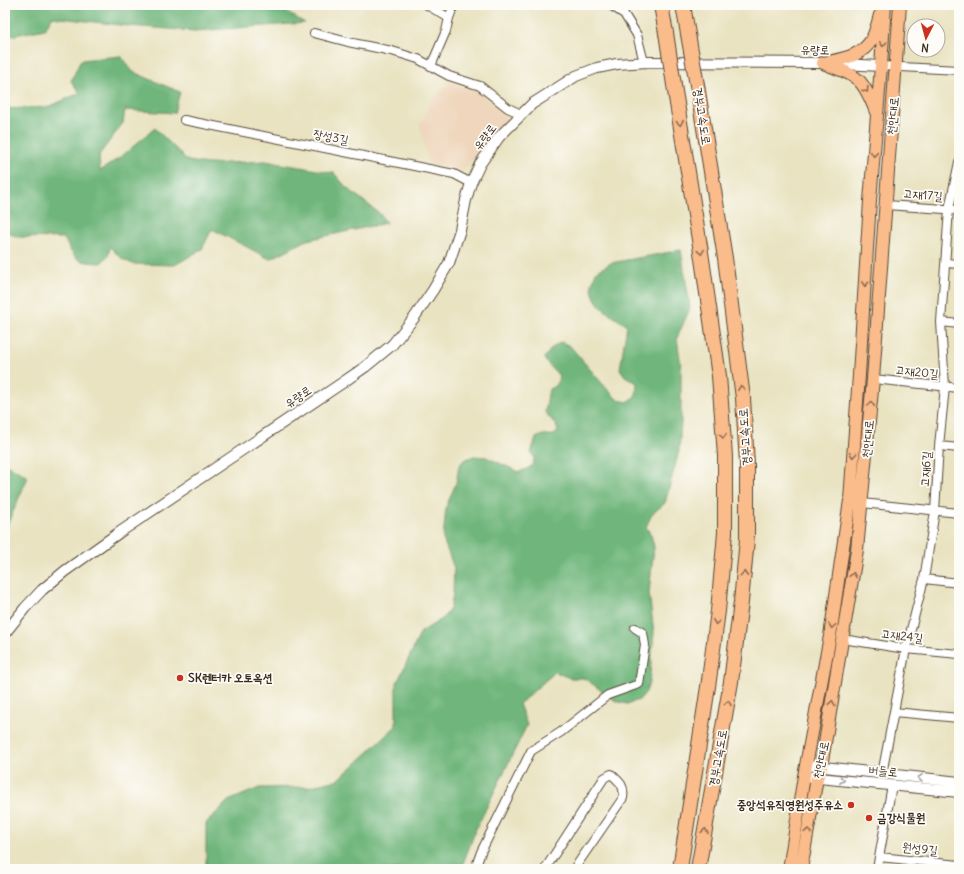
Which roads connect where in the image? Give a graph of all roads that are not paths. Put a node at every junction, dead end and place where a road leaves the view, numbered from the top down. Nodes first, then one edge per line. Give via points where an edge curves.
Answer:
1 (427, 5) edge
2 (454, 5) edge
3 (610, 5) edge
4 (661, 5) edge
5 (683, 5) edge
6 (884, 5) edge
7 (900, 5) edge
8 (449, 18) junction
9 (314, 33) dead end
10 (644, 62) junction
11 (823, 63) junction
12 (431, 66) junction
13 (882, 66) junction
14 (897, 67) junction
15 (959, 70) edge
16 (521, 114) junction
17 (877, 115) junction
18 (184, 120) dead end
19 (959, 162) edge
20 (471, 183) junction
21 (886, 205) junction
22 (949, 209) junction
23 (959, 210) edge
24 (946, 263) junction
25 (959, 264) edge
26 (941, 322) junction
27 (959, 324) edge
28 (873, 379) junction
29 (945, 387) junction
30 (959, 388) edge
31 (939, 446) junction
32 (959, 448) edge
33 (862, 503) junction
34 (935, 511) junction
35 (959, 513) edge
36 (924, 579) junction
37 (959, 583) edge
38 (635, 628) dead end
39 (5, 633) edge
40 (842, 639) junction
41 (906, 649) junction
42 (959, 654) edge
43 (894, 712) junction
44 (959, 718) edge
45 (805, 771) junction
46 (819, 772) junction
47 (882, 774) junction
48 (959, 782) edge
49 (892, 785) junction
50 (959, 792) edge
51 (879, 857) junction
52 (959, 865) edge
53 (474, 869) edge
54 (545, 869) edge
55 (574, 869) edge
56 (680, 869) edge
57 (698, 869) edge
58 (789, 869) edge
59 (801, 869) edge
60 (877, 869) edge

1 - 8 street
2 - 8 street
3 - 10 street via 624,14 637,35
4 -> 56 highway, 경부고속도로, bridge via 719,376 725,456 725,532 718,611
57 -> 5 highway, 경부고속도로, bridge via 731,682 741,602 747,539 747,464 743,398 725,258
6 - 11 main road via 872,40 858,54
6 -> 13 main road, 천안대로
7 - 14 main road, 천안대로
8 - 12 street
9 - 12 street via 392,51
10 - 11 street, 유량로
10 - 16 street, 유량로 via 596,68 576,76
11 - 13 street, 유량로
11 -> 17 main road via 856,77 868,91
12 - 16 street via 449,76 480,86 508,108
13 - 14 street
13 - 17 main road, 천안대로
14 - 15 street
14 - 21 main road, 천안대로
16 - 20 street, 유량로 via 499,137 480,164
17 -> 45 main road, 천안대로 via 850,500 830,636
18 - 20 street, 장성3길 via 454,174
19 - 22 street, 고재6길
20 - 39 street, 유량로 via 449,263 392,345 342,383 65,571 24,608
21 - 22 street, 고재17길
21 - 28 main road, 천안대로
22 - 23 street, 고재17길
22 - 24 street, 고재6길
24 - 25 street
24 - 26 street, 고재6길
26 - 27 street
26 - 29 street, 고재6길
28 - 29 street, 고재20길
33 -> 28 main road, 천안대로
29 - 30 street, 고재20길
29 - 31 street, 고재6길
31 - 32 street
31 - 34 street, 고재6길
33 - 34 street
40 -> 33 main road, 천안대로
34 - 35 street
34 - 36 street, 고재6길
36 - 37 street
36 - 41 street, 고재6길
38 - 53 street via 643,633 645,645 639,684 608,695 561,732 531,751
40 - 41 street, 고재24길
46 -> 40 main road, 천안대로
41 - 42 street, 고재24길
41 - 43 street, 고재6길
43 - 44 street
43 - 47 street, 고재6길
45 - 46 street, 버들로
45 - 58 main road, 천안대로
46 - 47 street, 버들로
46 -> 49 street, 버들로
59 -> 46 main road, 천안대로
48 -> 47 street, 버들로
49 - 50 street, 버들로
49 - 51 street
51 - 52 street, 원성9길
51 - 60 street
54 - 55 street via 604,778 611,774 620,782 624,791 623,798

